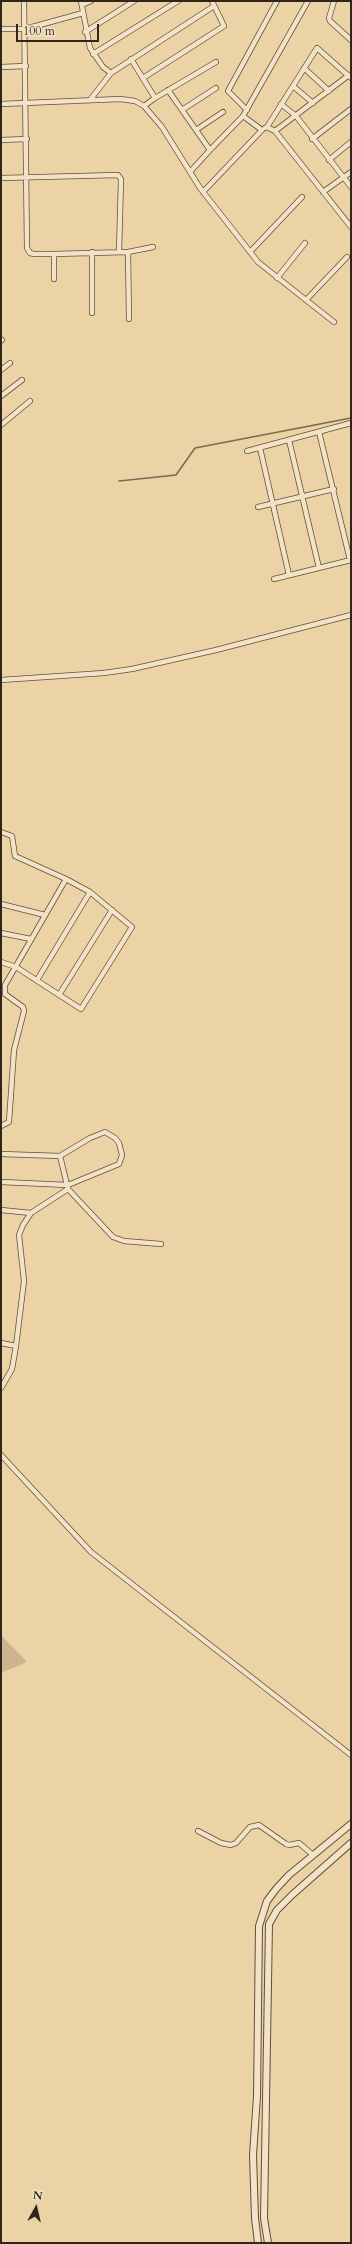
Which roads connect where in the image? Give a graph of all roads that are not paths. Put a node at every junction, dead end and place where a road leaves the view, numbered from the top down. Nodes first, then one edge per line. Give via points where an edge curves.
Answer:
1 (24, 1) edge
2 (91, 1) edge
3 (134, 1) edge
4 (178, 1) edge
5 (277, 1) edge
6 (308, 1) edge
7 (334, 1) edge
8 (81, 3) edge
9 (213, 3) edge
10 (83, 13) junction
11 (1, 29) edge
12 (25, 29) junction
13 (85, 32) junction
14 (351, 40) edge
15 (93, 54) junction
16 (131, 59) junction
17 (216, 62) dead end
18 (26, 66) junction
19 (1, 67) edge
20 (304, 68) junction
21 (111, 73) junction
22 (350, 77) edge
23 (143, 78) junction
24 (293, 86) junction
25 (216, 88) dead end
26 (168, 90) junction
27 (329, 91) junction
28 (155, 98) junction
29 (90, 100) junction
30 (27, 102) junction
31 (313, 103) junction
32 (1, 104) edge
33 (281, 104) junction
34 (144, 106) junction
35 (351, 109) edge
36 (182, 110) junction
37 (247, 110) junction
38 (223, 112) dead end
39 (243, 116) junction
40 (296, 116) junction
41 (267, 127) junction
42 (196, 130) junction
43 (262, 130) junction
44 (275, 131) junction
45 (26, 139) junction
46 (312, 139) junction
47 (1, 140) edge
48 (351, 142) edge
49 (210, 150) junction
50 (329, 160) junction
51 (190, 172) junction
52 (351, 172) edge
53 (26, 177) junction
54 (344, 177) junction
55 (1, 178) edge
56 (351, 187) edge
57 (203, 192) junction
58 (323, 192) junction
59 (302, 197) dead end
60 (351, 227) edge
61 (305, 243) dead end
62 (153, 247) dead end
63 (92, 252) junction
64 (119, 252) junction
65 (128, 252) junction
66 (250, 252) junction
67 (54, 254) junction
68 (347, 257) dead end
69 (277, 278) junction
70 (54, 279) dead end
71 (306, 300) junction
72 (92, 313) dead end
73 (129, 318) dead end
74 (334, 322) dead end
75 (10, 363) dead end
76 (1, 370) edge
77 (22, 380) dead end
78 (1, 396) edge
79 (30, 401) dead end
80 (1, 424) edge
81 (351, 425) edge
82 (319, 432) junction
83 (289, 440) junction
84 (260, 448) junction
85 (247, 451) dead end
86 (334, 489) junction
87 (304, 496) junction
88 (272, 504) junction
89 (258, 507) dead end
90 (351, 560) edge
91 (319, 568) junction
92 (289, 575) junction
93 (274, 579) dead end
94 (351, 615) edge
95 (1, 680) edge
96 (1, 832) edge
97 (66, 879) junction
98 (90, 892) junction
99 (1, 904) edge
100 (112, 910) junction
101 (45, 915) junction
102 (1, 933) edge
103 (31, 939) junction
104 (2, 962) edge
105 (14, 966) junction
106 (37, 980) junction
107 (59, 995) junction
108 (1, 1126) edge
109 (1, 1154) edge
110 (60, 1156) junction
111 (1, 1182) edge
112 (68, 1187) junction
113 (1, 1210) edge
114 (32, 1213) junction
115 (162, 1244) dead end
116 (1, 1343) edge
117 (16, 1346) junction
118 (1, 1388) edge
119 (1, 1455) edge
120 (351, 1755) edge
121 (351, 1824) edge
122 (198, 1831) dead end
123 (351, 1843) edge
124 (313, 1855) junction
125 (258, 2243) edge
126 (268, 2243) edge

1 - 12 street
2 - 8 street
3 - 13 street
4 - 15 street
5 - 37 street via 228,91
6 - 37 street
7 - 14 street via 330,21
8 - 10 street
9 - 16 street
9 - 23 street via 224,26
10 - 12 street
10 - 13 street
11 - 12 street
12 - 18 street
13 - 15 street
15 - 21 street
16 - 21 street
16 - 23 street
17 - 26 street
18 - 19 street
18 - 30 street
20 - 22 street via 319,48
20 - 24 street
20 - 27 street
21 - 29 street
22 - 27 street
23 - 28 street
24 - 31 street
24 - 33 street
25 - 36 street
26 - 28 street
26 - 36 street
27 - 31 street
28 - 34 street
29 - 30 street
29 - 34 street via 124,99
30 - 32 street
30 - 45 street
31 - 40 street
33 - 40 street
33 - 41 street
34 - 51 street via 162,127
35 - 46 street
36 - 42 street
37 - 39 street
38 - 42 street
39 - 43 street
39 - 49 street
40 - 44 street
40 - 46 street
41 - 43 street
41 - 44 street
42 - 49 street
43 - 57 street
44 - 58 street
45 - 47 street
45 - 53 street
46 - 50 street
48 - 50 street
49 - 51 street
50 - 54 street
51 - 57 street
52 - 54 street
53 - 55 street
53 - 64 street via 118,175
53 - 67 street via 28,250 34,254
54 - 56 street
54 - 58 street
57 - 66 street
58 - 60 street
59 - 66 street
61 - 69 street
62 - 65 street
63 - 64 street
63 - 67 street
63 - 72 street
64 - 65 street
65 - 73 street
66 - 69 street
67 - 70 street
68 - 71 street
69 - 71 street
71 - 74 street
75 - 76 street
77 - 78 street
79 - 80 street
81 - 82 street
82 - 83 street
82 - 86 street
83 - 84 street
83 - 87 street
84 - 85 street
84 - 88 street
86 - 87 street
86 - 90 street
87 - 88 street
87 - 91 street
88 - 89 street
88 - 92 street
90 - 91 street
91 - 92 street
92 - 93 street
94 - 95 street via 132,670
96 - 97 street via 11,835 14,855
97 - 98 street
97 - 101 street
98 - 100 street
98 - 106 street
99 - 101 street
100 - 107 street
100 - 107 street via 131,923 131,932 81,1009
101 - 103 street
102 - 103 street
103 - 105 street
104 - 105 street
105 - 106 street
105 - 108 street via 4,992 23,1007 24,1013 14,1050 9,1122
106 - 107 street
109 - 110 street
110 - 112 street
110 - 112 street via 105,1132 116,1138 121,1149 119,1164
111 - 112 street
112 - 114 street
112 - 115 street via 113,1237 124,1241
113 - 114 street
114 - 117 street via 19,1235 24,1281
116 - 117 street
117 - 118 street via 12,1369
119 - 120 street via 90,1552
121 - 124 street
122 - 124 street via 221,1843 231,1845 250,1827 259,1825 286,1844 299,1843
123 - 126 street via 292,1895 277,1910 269,1924 264,2218
124 - 125 street via 276,1889 266,1905 259,1926 253,2155

